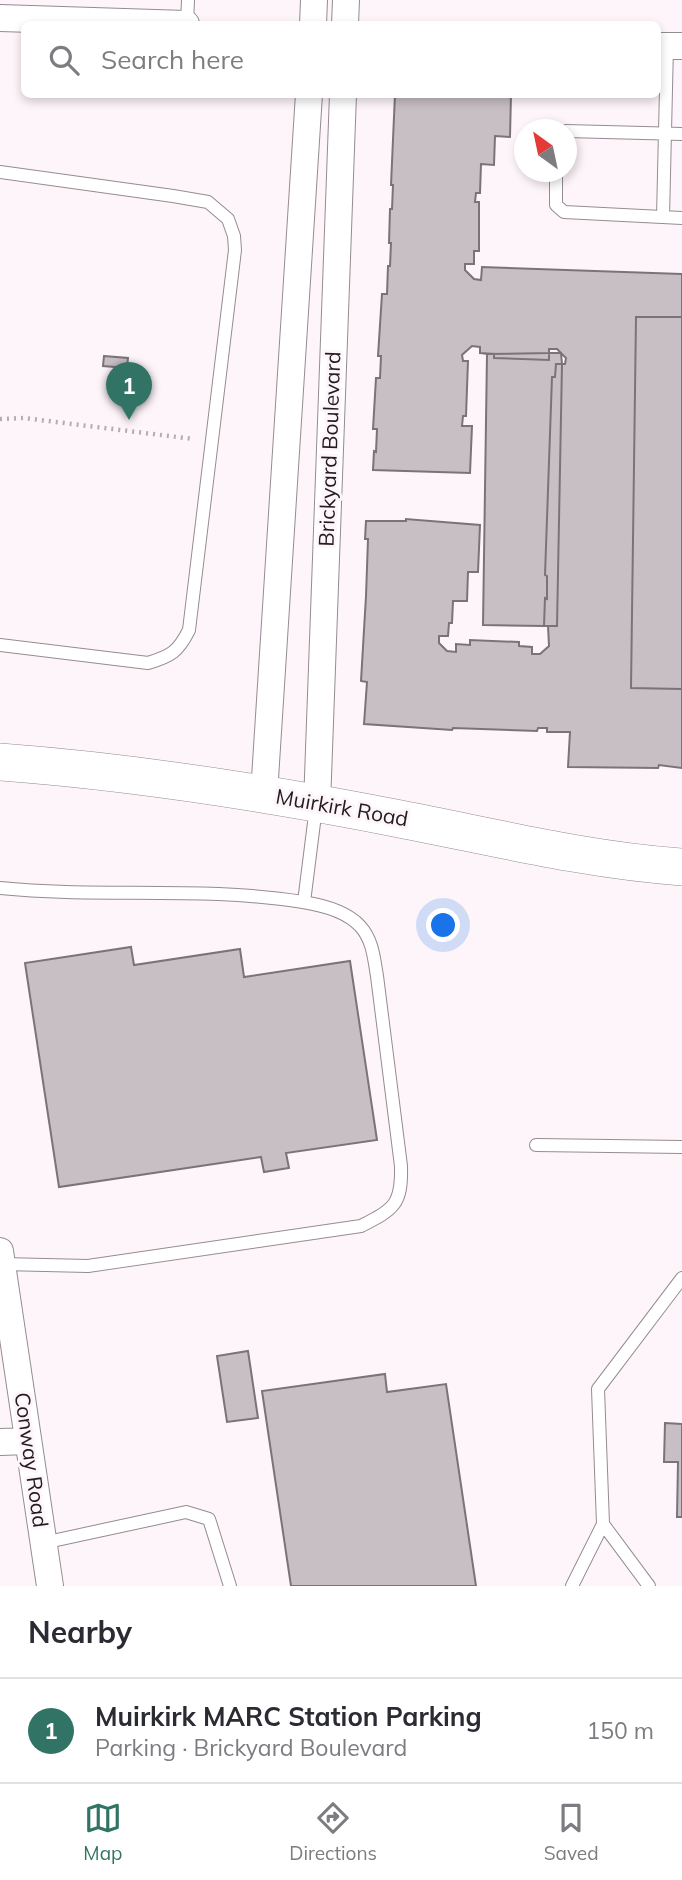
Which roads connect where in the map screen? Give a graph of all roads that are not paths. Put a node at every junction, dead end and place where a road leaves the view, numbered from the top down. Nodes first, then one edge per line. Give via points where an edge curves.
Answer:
1 (1, 0) edge
2 (188, 0) edge
3 (314, 0) edge
4 (346, 0) edge
5 (0, 18) edge
6 (94, 21) edge
7 (187, 21) edge
8 (313, 21) edge
9 (345, 21) edge
10 (669, 46) edge
11 (309, 98) edge
12 (343, 98) edge
13 (577, 131) edge
14 (664, 133) junction
15 (682, 134) edge
16 (0, 172) edge
17 (556, 182) edge
18 (663, 217) junction
19 (682, 218) edge
20 (0, 645) edge
21 (0, 762) edge
22 (264, 794) junction
23 (317, 804) junction
24 (682, 867) edge
25 (0, 888) edge
26 (304, 902) junction
27 (536, 1145) dead end
28 (682, 1147) edge
29 (1, 1258) edge
30 (682, 1278) edge
31 (29, 1441) junction
32 (0, 1442) edge
33 (603, 1524) junction
34 (43, 1543) junction
35 (50, 1586) edge
36 (230, 1586) edge
37 (572, 1586) edge
38 (649, 1586) edge

1 - 5 street
2 - 7 lane
3 - 8 street
4 - 9 street
5 - 6 street
10 - 14 lane
11 - 22 street, Brickyard Boulevard
12 - 23 street, Brickyard Boulevard
13 - 14 lane
14 - 15 lane
14 - 18 lane
16 - 20 lane via 208,202 228,219 235,250 189,630 180,648 148,663
17 - 18 lane via 556,205 564,212
18 - 19 lane
21 - 22 main road, Muirkirk Road
22 - 23 main road, Muirkirk Road
23 - 24 main road, Muirkirk Road via 553,851
23 - 26 lane
25 - 26 lane
26 - 29 lane via 342,913 360,926 373,951 401,1166 402,1190 390,1211 361,1226 88,1266
27 - 28 lane
29 - 31 street, Conway Road
30 - 33 lane via 598,1389
31 - 32 street
31 - 34 street, Conway Road
33 - 37 lane
33 - 38 lane
34 - 35 street, Conway Road
34 - 36 lane via 186,1512 209,1519

